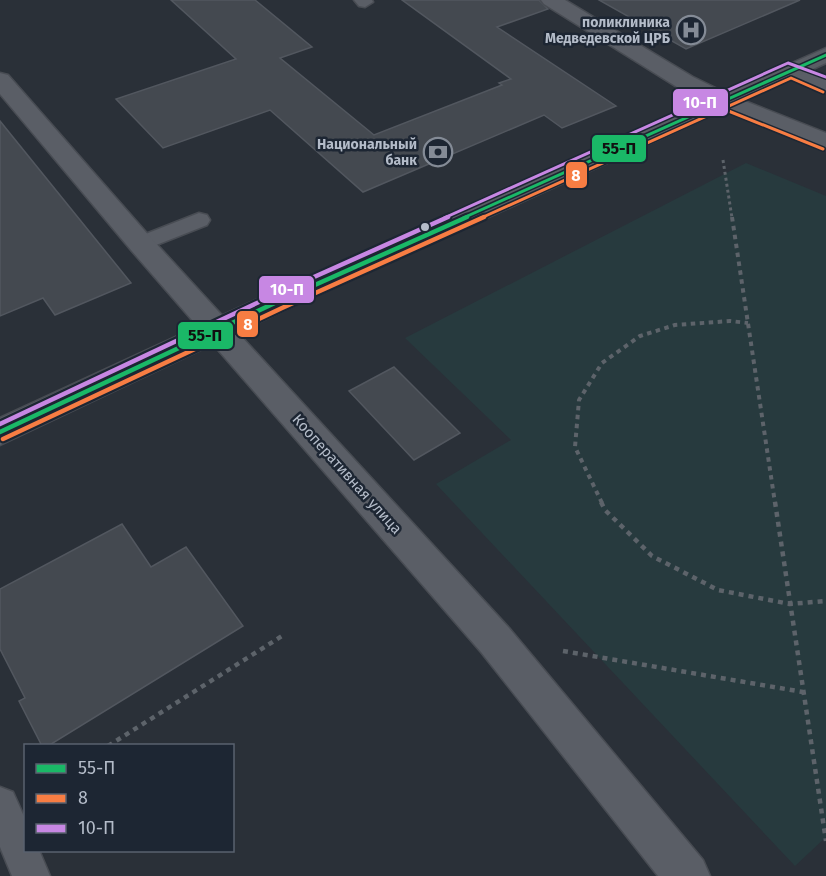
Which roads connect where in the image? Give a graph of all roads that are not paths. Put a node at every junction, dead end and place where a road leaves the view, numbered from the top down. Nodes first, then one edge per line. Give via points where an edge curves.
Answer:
1 (551, 0) edge
2 (826, 55) edge
3 (791, 70) junction
4 (0, 80) edge
5 (826, 85) edge
6 (724, 101) junction
7 (826, 142) edge
8 (199, 220) dead end
9 (141, 244) junction
10 (218, 330) junction
11 (0, 432) edge
12 (0, 805) edge
13 (32, 876) edge
14 (687, 876) edge

1 - 6 street via 685,82
2 - 3 main road
3 - 5 street
3 - 6 main road
4 - 9 street, Кооперативная улица
6 - 7 street
6 - 10 main road
8 - 9 lane
9 - 10 street, Кооперативная улица
10 - 11 main road
10 - 14 street, Кооперативная улица via 495,640
12 - 13 lane

